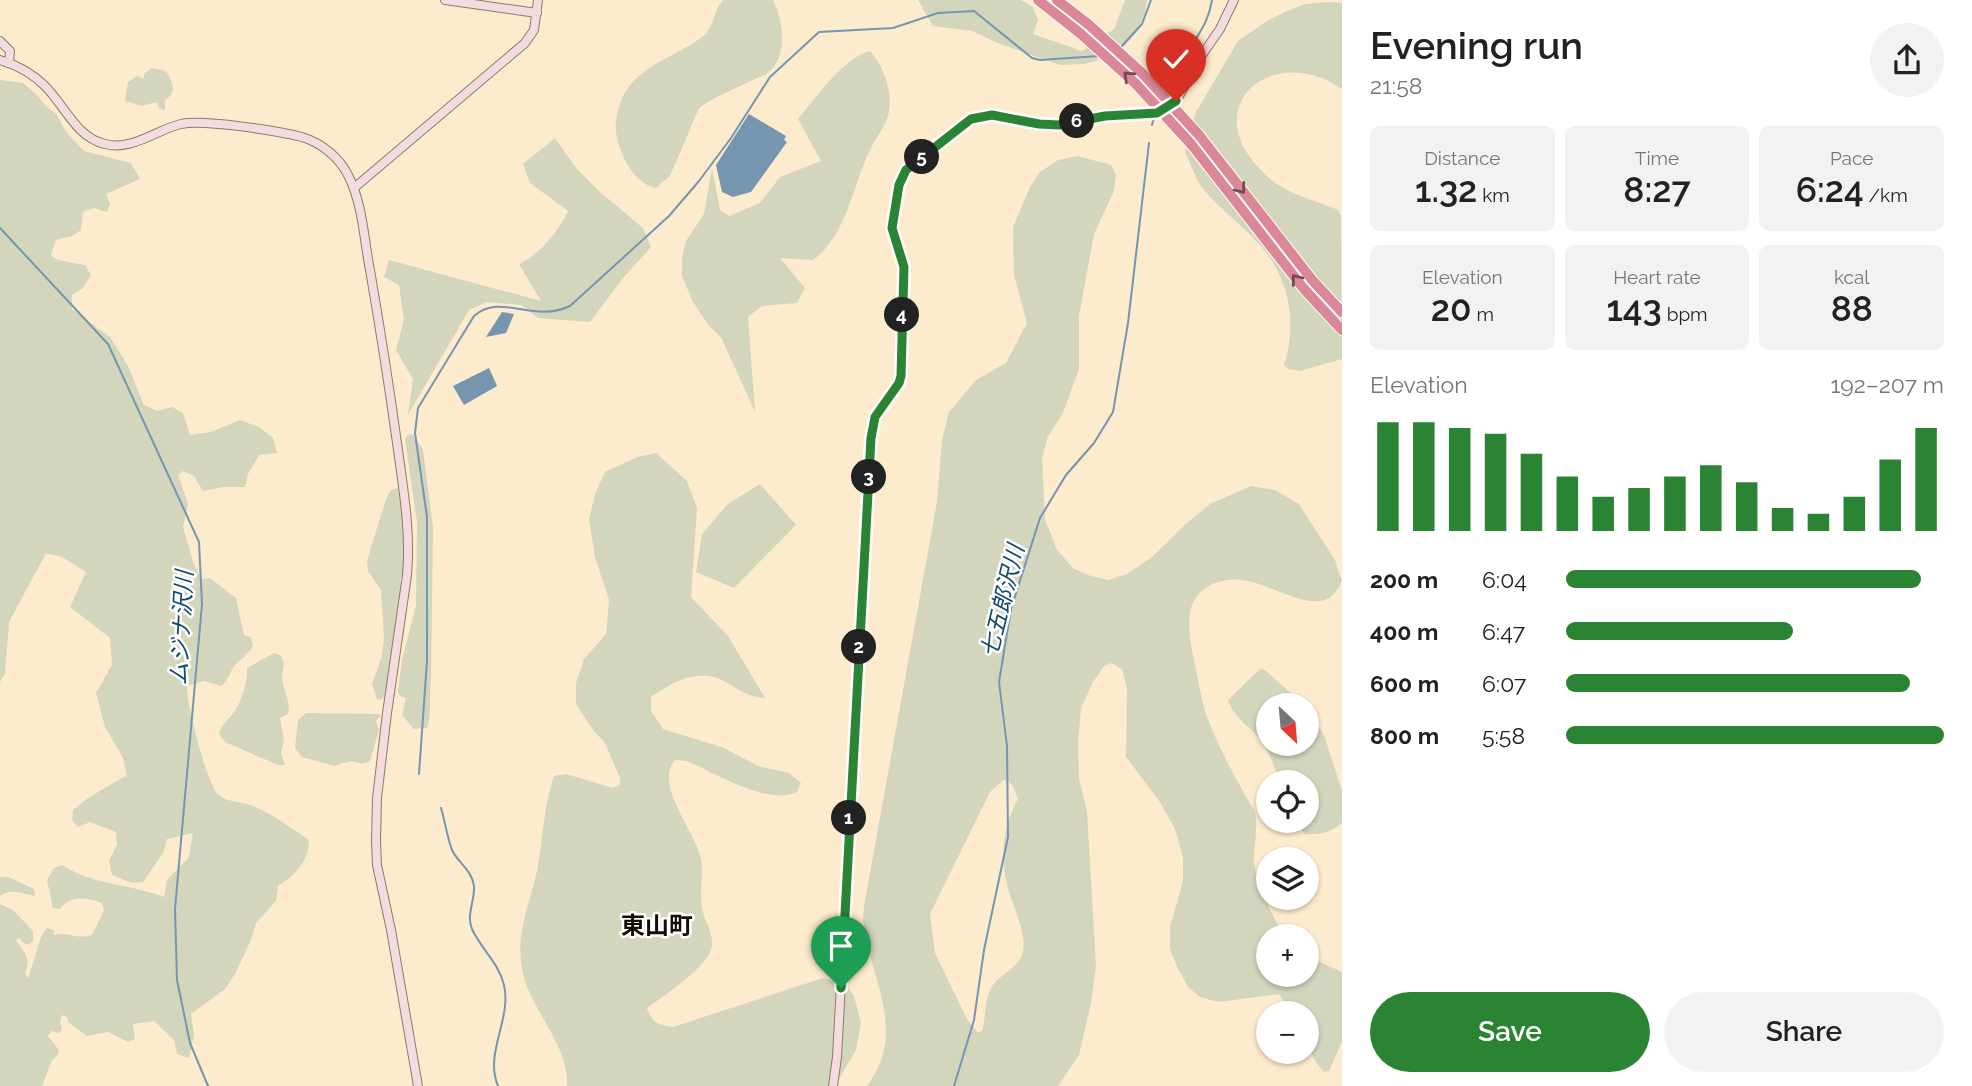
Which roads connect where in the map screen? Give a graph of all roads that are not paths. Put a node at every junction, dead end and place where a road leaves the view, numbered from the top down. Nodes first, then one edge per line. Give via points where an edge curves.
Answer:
1 (445, 0) edge
2 (538, 0) edge
3 (1038, 0) edge
4 (1057, 0) edge
5 (1234, 0) edge
6 (537, 13) junction
7 (0, 41) edge
8 (4, 61) edge
9 (354, 188) junction
10 (1342, 312) edge
11 (1342, 330) edge
12 (418, 1086) edge
13 (833, 1086) edge

1 - 6 street
2 - 6 street
11 -> 3 highway, bridge via 1304,289 1191,144 1135,83
4 -> 10 highway, bridge via 1143,74 1199,135
5 - 13 street via 1179,96 1165,109 1059,125 978,116 902,176 892,228 904,267 901,376 875,417 871,438
6 - 9 street via 534,30 525,43
7 - 8 street via 10,51
8 - 9 street via 46,86 79,129 103,144 127,144 195,122 287,134 327,150
9 - 12 street via 381,329 409,538 408,575 377,798 376,841

